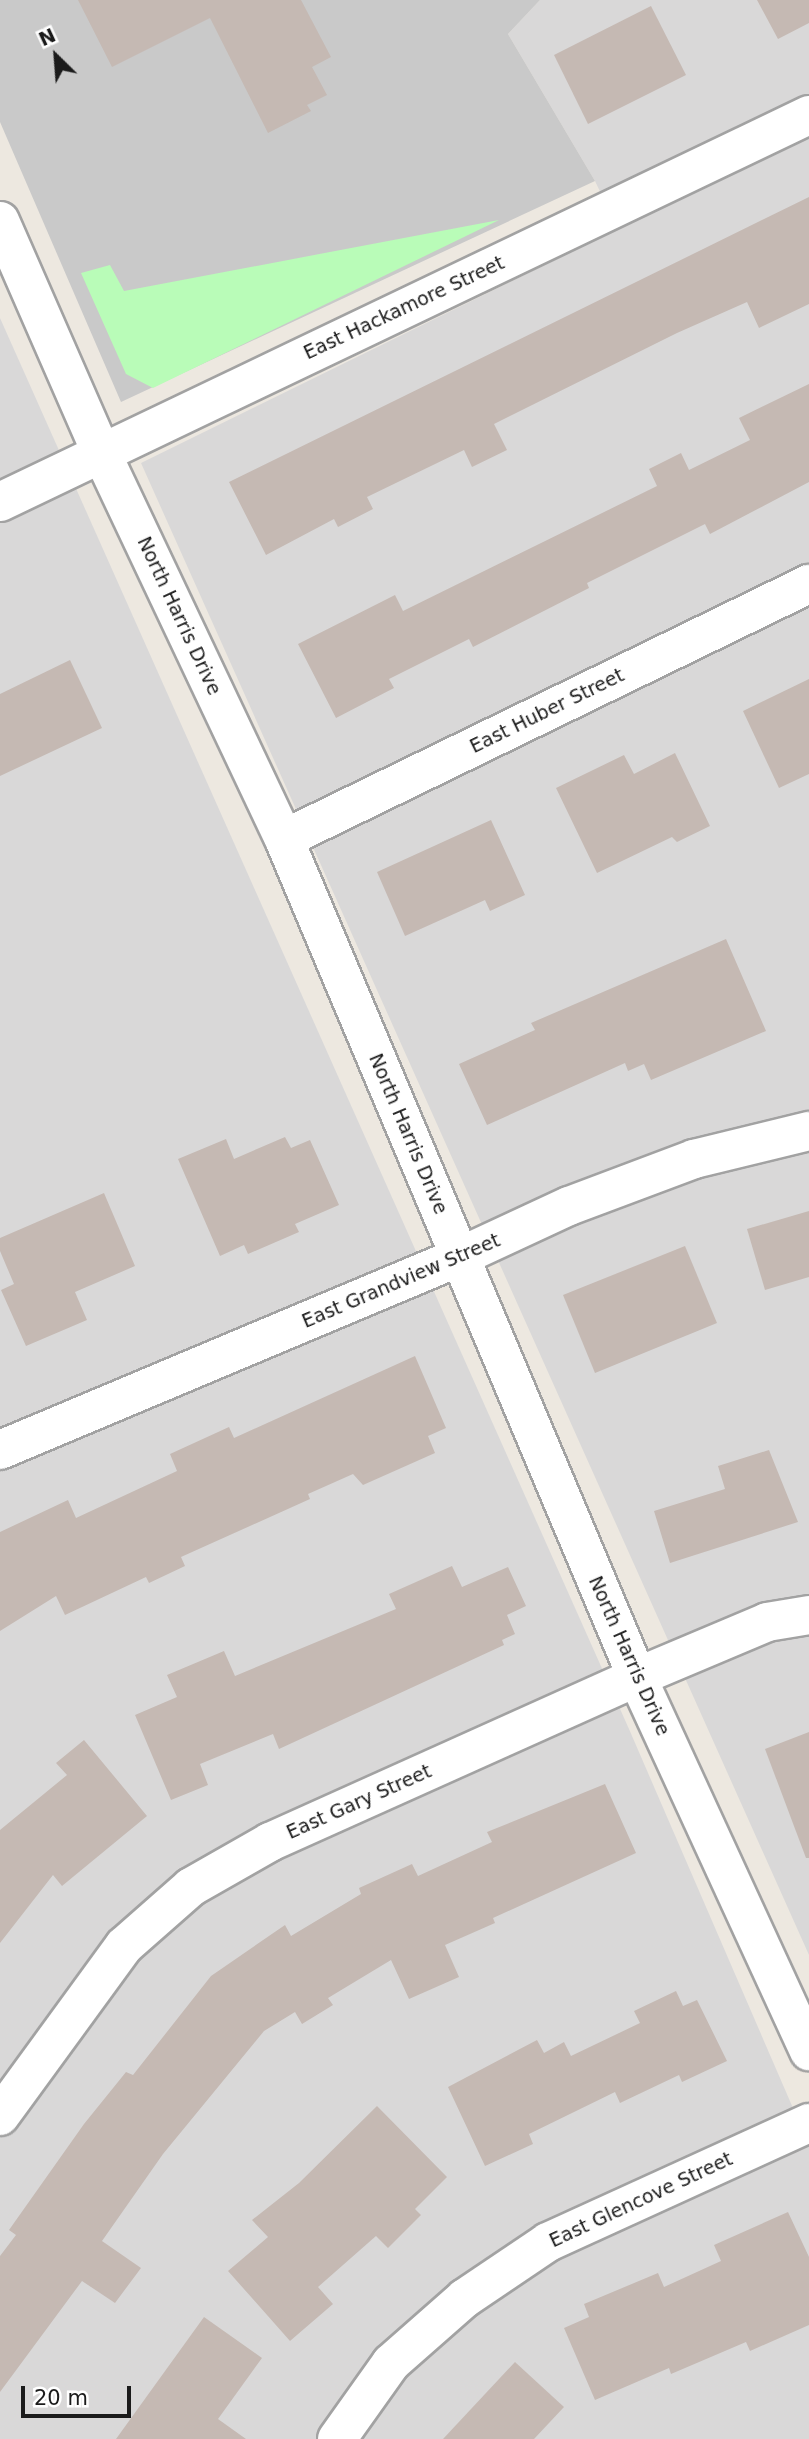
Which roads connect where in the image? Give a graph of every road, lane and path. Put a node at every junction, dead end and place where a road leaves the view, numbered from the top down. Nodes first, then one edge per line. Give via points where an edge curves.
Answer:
1 (809, 115) edge
2 (0, 221) edge
3 (101, 452) junction
4 (0, 502) edge
5 (809, 584) edge
6 (284, 839) junction
7 (809, 1131) edge
8 (459, 1257) junction
9 (0, 1450) edge
10 (809, 1615) edge
11 (637, 1677) junction
12 (809, 2051) edge
13 (0, 2116) edge
14 (809, 2123) edge
15 (337, 2439) edge

1 - 3 street, East Hackamore Street
2 - 3 street, North Harris Drive
3 - 4 street, East Hackamore Street
3 - 6 street, North Harris Drive
5 - 6 street, East Huber Street
6 - 8 street, North Harris Drive
7 - 8 street, East Grandview Street via 694,1160 569,1206
8 - 9 street, East Grandview Street
8 - 11 street, North Harris Drive
10 - 11 street, East Gary Street via 767,1622
11 - 12 street, North Harris Drive
11 - 13 street, East Gary Street via 270,1842 191,1887 124,1946
14 - 15 street, East Glencove Street via 548,2242 465,2298 391,2363

